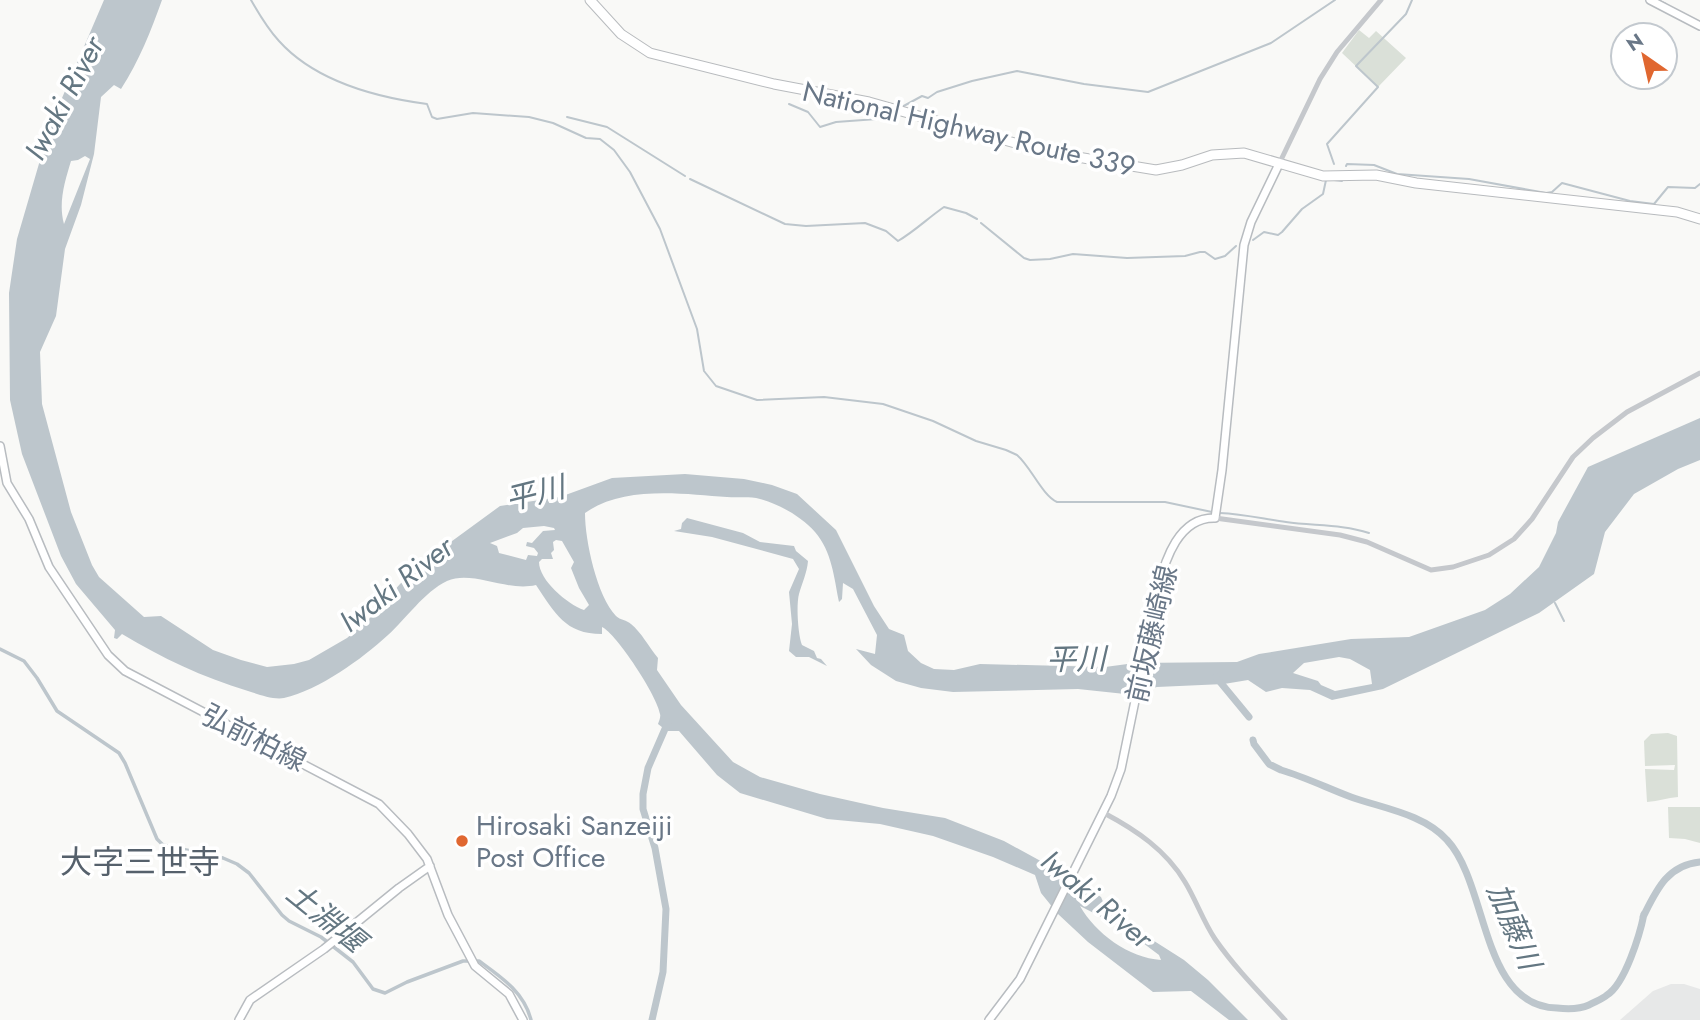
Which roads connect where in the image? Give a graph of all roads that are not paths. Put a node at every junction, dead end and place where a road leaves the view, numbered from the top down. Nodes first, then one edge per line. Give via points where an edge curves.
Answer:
1 (590, 0) edge
2 (1381, 0) edge
3 (1650, 0) edge
4 (1700, 26) edge
5 (1279, 164) junction
6 (1700, 219) edge
7 (1700, 373) edge
8 (0, 446) edge
9 (1215, 518) junction
10 (1104, 813) junction
11 (430, 866) junction
12 (239, 1020) edge
13 (523, 1020) edge
14 (989, 1020) edge
15 (1285, 1020) edge

1 - 5 highway, National Highway Route 339 via 621,34 650,53 869,102 1047,152 1156,170 1229,153
2 - 5 street via 1336,52
3 - 4 main road
5 - 6 highway, National Highway Route 339 via 1323,176 1376,175 1677,212
5 - 9 main road via 1246,234 1242,256
7 - 9 street via 1627,412 1593,438 1573,457 1514,539 1489,555 1453,567 1431,570 1340,535
8 - 11 main road, 弘前柏線 via 7,483 29,519 49,567 116,663 370,797 399,824
9 - 10 main road, 前坂藤崎線 via 1192,523 1174,546 1160,580 1121,769
10 - 14 main road, 前坂藤崎線 via 1028,965
10 - 15 street via 1141,834 1173,865 1214,937
11 - 12 main road via 250,1000
11 - 13 main road, 弘前柏線 via 468,956 509,994

